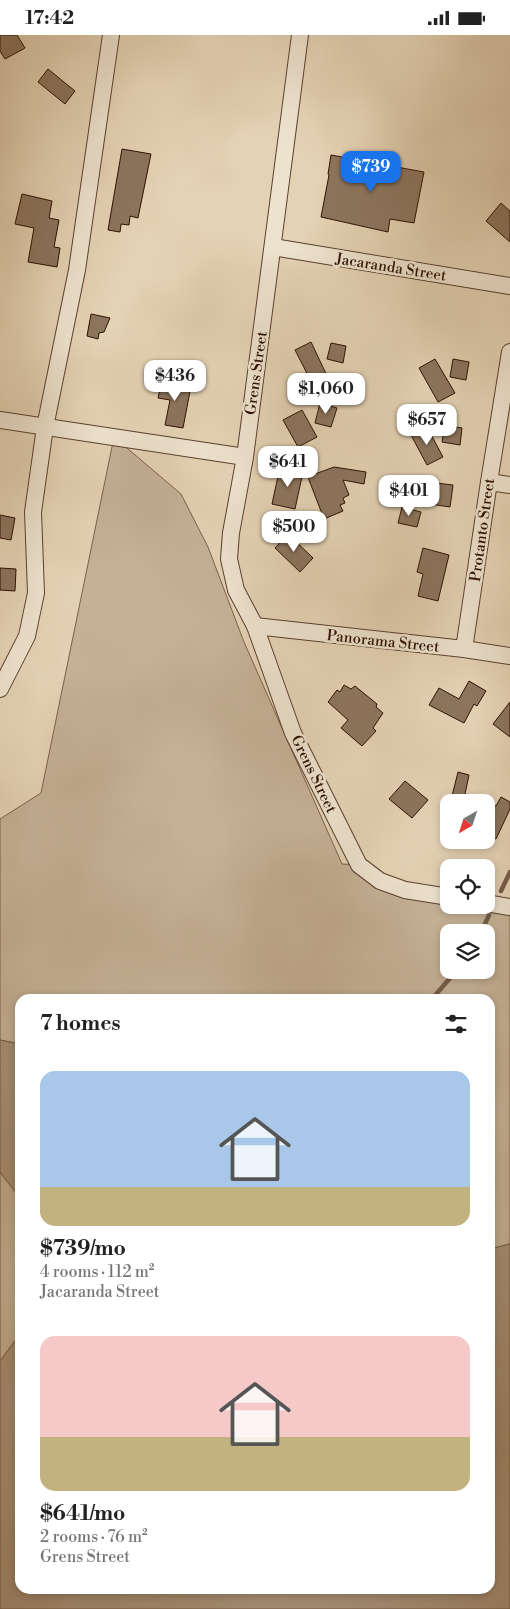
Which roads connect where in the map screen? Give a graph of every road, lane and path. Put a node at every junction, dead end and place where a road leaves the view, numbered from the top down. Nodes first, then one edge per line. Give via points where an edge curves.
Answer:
1 (111, 35) edge
2 (300, 35) edge
3 (273, 247) junction
4 (510, 286) edge
5 (510, 352) edge
6 (0, 420) edge
7 (45, 427) junction
8 (245, 457) junction
9 (489, 482) junction
10 (510, 485) edge
11 (255, 626) junction
12 (464, 649) junction
13 (510, 656) edge
14 (0, 689) edge
15 (440, 896) edge
16 (495, 904) edge
17 (510, 907) edge

1 - 7 street via 77,270
2 - 3 street, Grens Street
3 - 4 street, Jacaranda Street
3 - 8 street, Grens Street
5 - 9 street, Protanto Street
6 - 7 street
7 - 8 street
7 - 14 street via 33,512 36,593 27,636
8 - 11 street, Grens Street via 229,559 236,590
9 - 10 street
9 - 12 street, Protanto Street
11 - 12 street, Panorama Street
11 - 15 street, Grens Street via 293,733 359,865 380,881 405,890
12 - 13 street, Panorama Street
16 - 17 street

